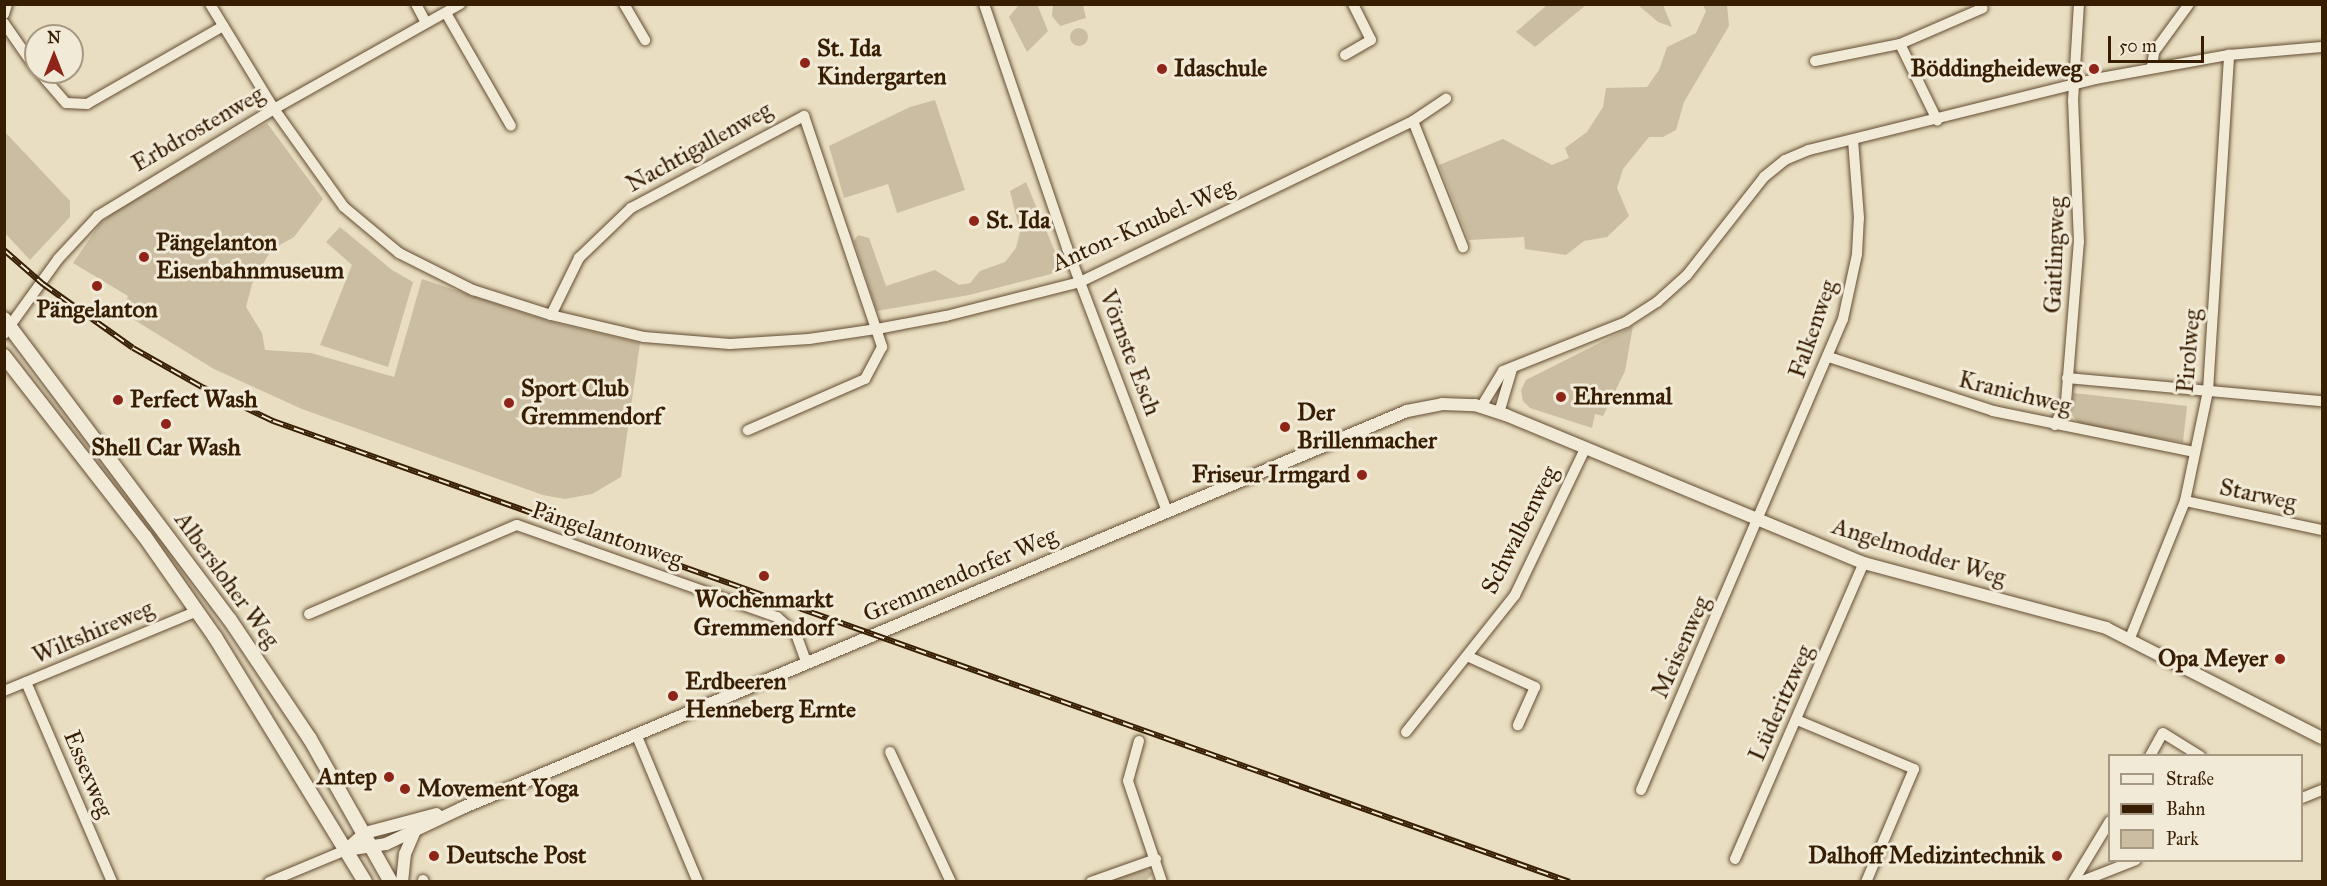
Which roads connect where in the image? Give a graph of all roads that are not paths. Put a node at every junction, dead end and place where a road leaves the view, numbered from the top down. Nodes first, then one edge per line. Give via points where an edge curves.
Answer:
1 (7, 4) edge
2 (210, 4) edge
3 (416, 4) edge
4 (460, 4) edge
5 (624, 4) edge
6 (984, 4) edge
7 (1353, 4) edge
8 (2079, 4) edge
9 (2189, 4) edge
10 (1983, 8) dead end
11 (446, 13) junction
12 (4, 14) edge
13 (426, 22) junction
14 (4, 23) edge
15 (223, 26) junction
16 (645, 40) dead end
17 (1900, 44) junction
18 (2322, 47) edge
19 (24, 51) edge
20 (1345, 55) dead end
21 (2229, 56) junction
22 (1815, 61) dead end
23 (2152, 67) junction
24 (2074, 83) junction
25 (49, 84) edge
26 (1446, 99) dead end
27 (274, 109) junction
28 (1937, 120) junction
29 (1413, 121) junction
30 (511, 126) dead end
31 (1853, 140) junction
32 (1463, 247) dead end
33 (1080, 282) junction
34 (551, 315) junction
35 (6, 326) edge
36 (877, 329) junction
37 (4, 356) edge
38 (1829, 357) junction
39 (1512, 369) junction
40 (2067, 378) junction
41 (2208, 391) junction
42 (2322, 401) edge
43 (1481, 407) junction
44 (1499, 412) junction
45 (2055, 425) junction
46 (748, 430) dead end
47 (1585, 449) junction
48 (2196, 452) junction
49 (2185, 501) junction
50 (1167, 511) junction
51 (1758, 521) junction
52 (2322, 530) edge
53 (1864, 563) junction
54 (197, 611) junction
55 (309, 614) dead end
56 (2130, 638) junction
57 (1467, 656) junction
58 (806, 662) junction
59 (26, 682) junction
60 (4, 691) edge
61 (1797, 720) junction
62 (1518, 725) dead end
63 (1406, 732) dead end
64 (636, 734) junction
65 (2322, 738) edge
66 (1139, 741) dead end
67 (890, 752) dead end
68 (2151, 754) edge
69 (2197, 754) edge
70 (1641, 790) dead end
71 (2322, 790) edge
72 (2303, 797) edge
73 (462, 808) junction
74 (2108, 823) edge
75 (415, 831) junction
76 (365, 833) junction
77 (373, 848) junction
78 (346, 850) junction
79 (1156, 859) junction
80 (1735, 859) dead end
81 (2133, 862) edge
82 (111, 882) edge
83 (269, 882) edge
84 (364, 882) edge
85 (391, 882) edge
86 (402, 882) edge
87 (698, 882) edge
88 (951, 882) edge
89 (1091, 882) edge
90 (1162, 882) edge
91 (1866, 882) edge
92 (2073, 882) edge
93 (2080, 882) edge

1 - 12 street
2 - 15 street, Anton-Knubel-Weg
3 - 13 street
4 - 11 street, Erbdrostenweg
5 - 16 street
6 - 33 street, Vörnste Esch
7 - 20 street via 1371,40
8 - 24 street, Gaitlingweg
9 - 23 street via 2154,52
10 - 17 street
11 - 13 street, Erbdrostenweg
11 - 30 street
13 - 27 street, Erbdrostenweg
14 - 19 street
15 - 25 street via 87,104 66,104
15 - 27 street, Anton-Knubel-Weg
17 - 22 street
17 - 28 street
18 - 21 street
21 - 23 street
21 - 41 street, Pirolweg
23 - 24 street
24 - 28 street
24 - 40 street, Gaitlingweg via 2079,242
26 - 29 street, Anton-Knubel-Weg
27 - 34 street, Anton-Knubel-Weg via 344,207 399,253 473,290
27 - 35 street, Erbdrostenweg via 98,216 58,259
28 - 31 street
29 - 32 street
29 - 33 street, Anton-Knubel-Weg
31 - 38 street, Falkenweg via 1858,182 1857,254 1843,319
31 - 39 street via 1809,150 1785,160 1764,177 1687,274 1657,302 1626,322
33 - 36 street, Anton-Knubel-Weg
33 - 50 street, Vörnste Esch
34 - 36 street, Anton-Knubel-Weg via 644,337 730,344 809,339
34 - 36 street, Nachtigallenweg via 579,258 630,208 804,116
35 - 76 main road, Albersloher Weg via 230,620 306,732
36 - 46 street via 882,347 865,379
37 - 54 main road, Albersloher Weg via 145,537
38 - 45 street, Kranichweg via 1920,390
38 - 51 street, Falkenweg
39 - 43 street via 1497,377
39 - 44 street
40 - 41 street, Kranichweg
40 - 45 street, Gaitlingweg via 2066,402
41 - 42 street, Kranichweg
41 - 48 street, Pirolweg
43 - 44 street, Gremmendorfer Weg
43 - 50 street, Gremmendorfer Weg via 1442,404 1407,411
44 - 47 street, Angelmodder Weg
45 - 48 street, Kranichweg
47 - 51 street, Angelmodder Weg
47 - 57 street, Schwalbenweg via 1515,595
48 - 49 street, Pirolweg
49 - 52 street, Starweg
49 - 56 street, Pirolweg
50 - 58 street, Gremmendorfer Weg
51 - 53 street, Angelmodder Weg
51 - 70 street, Meisenweg
53 - 56 street, Angelmodder Weg via 2072,617
53 - 61 street, Lüderitzweg
54 - 59 street, Wiltshireweg
54 - 78 main road, Albersloher Weg
55 - 58 street, Pängelantonweg via 517,525 777,617 796,634
56 - 65 street, Angelmodder Weg
57 - 62 street via 1535,687
57 - 63 street, Schwalbenweg
58 - 64 street, Gremmendorfer Weg
59 - 60 street, Wiltshireweg
59 - 82 street, Essexweg
61 - 80 street, Lüderitzweg
61 - 91 street via 1914,769
64 - 73 street, Gremmendorfer Weg
64 - 87 street
66 - 79 street via 1128,782
67 - 88 street
68 - 69 street via 2163,733
71 - 72 street
73 - 75 street, Gremmendorfer Weg
73 - 76 street, Gremmendorfer Weg
74 - 92 street
75 - 77 street, Gremmendorfer Weg
75 - 86 street via 405,854
76 - 77 main road, Albersloher Weg
76 - 78 street, Gremmendorfer Weg
77 - 78 street, Gremmendorfer Weg
77 - 85 main road, Albersloher Weg
78 - 83 street
78 - 84 main road, Albersloher Weg
79 - 89 street
79 - 90 street
81 - 93 street

